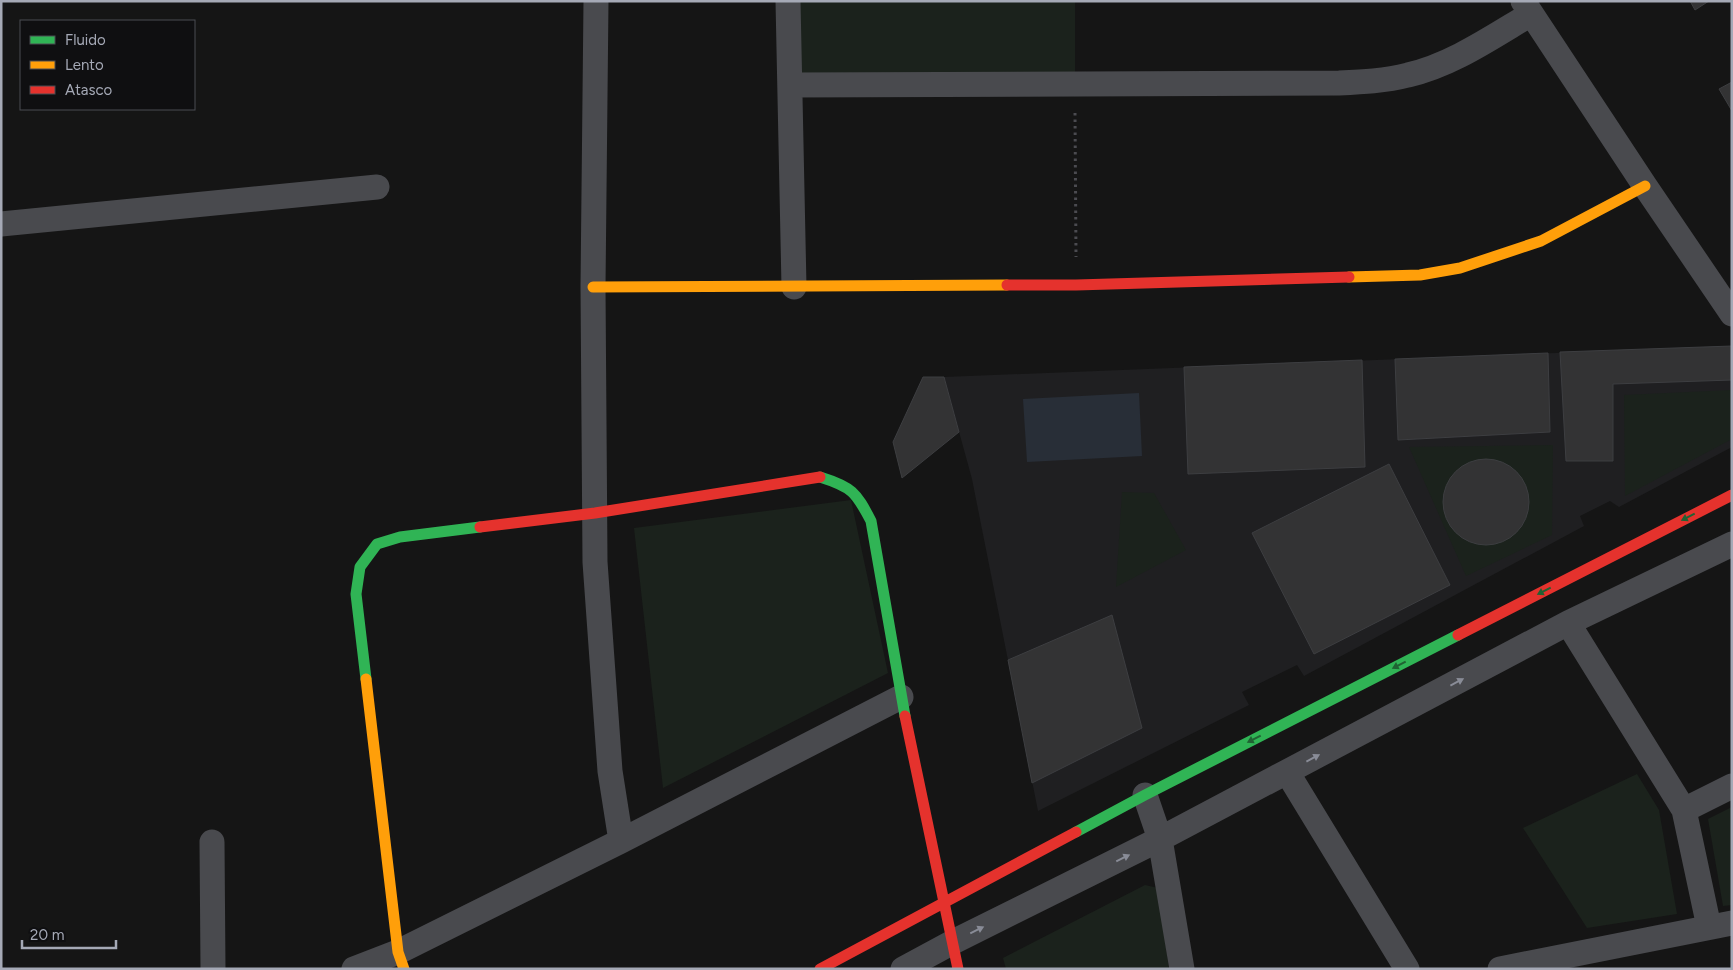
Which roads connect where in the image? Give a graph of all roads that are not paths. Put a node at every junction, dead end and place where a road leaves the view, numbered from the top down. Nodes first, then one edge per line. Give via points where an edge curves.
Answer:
1 (596, 1) edge
2 (788, 1) edge
3 (1527, 8) edge
4 (790, 86) junction
5 (1645, 186) junction
6 (377, 187) dead end
7 (1, 224) edge
8 (593, 287) junction
9 (794, 287) junction
10 (1732, 314) edge
11 (1732, 495) edge
12 (595, 513) junction
13 (1732, 544) edge
14 (1568, 623) junction
15 (901, 697) junction
16 (1287, 772) junction
17 (1732, 786) edge
18 (1145, 795) junction
19 (1684, 810) junction
20 (1160, 840) junction
21 (212, 842) dead end
22 (621, 842) junction
23 (944, 904) junction
24 (1720, 925) edge
25 (952, 942) junction
26 (401, 961) edge
27 (214, 969) edge
28 (354, 969) edge
29 (820, 969) edge
30 (903, 969) edge
31 (958, 969) edge
32 (1182, 969) edge
33 (1407, 969) edge
34 (1500, 969) edge

1 - 8 street
2 - 4 street
3 - 4 street via 1441,64 1409,75 1372,82
3 - 5 street
4 - 9 street
5 - 9 street via 1541,241 1460,268 1420,276 1076,285
5 - 10 street
6 - 7 street
8 - 9 street
8 - 12 street
11 -> 18 street
12 - 15 street via 818,476 842,484 859,498 870,521
12 - 22 street via 594,562 610,771
12 - 26 street via 400,537 377,544 360,567 356,594
13 - 14 street
16 -> 14 street
14 - 19 street
15 - 22 street
15 - 23 street
16 - 20 street
16 - 33 street
17 - 19 street
18 - 20 street
18 - 23 street
19 - 24 street
25 -> 20 street
20 - 32 street
21 - 27 street
22 - 26 street
23 - 25 street
23 - 29 street
24 - 34 street
25 - 30 street
25 - 31 street
26 - 28 street

